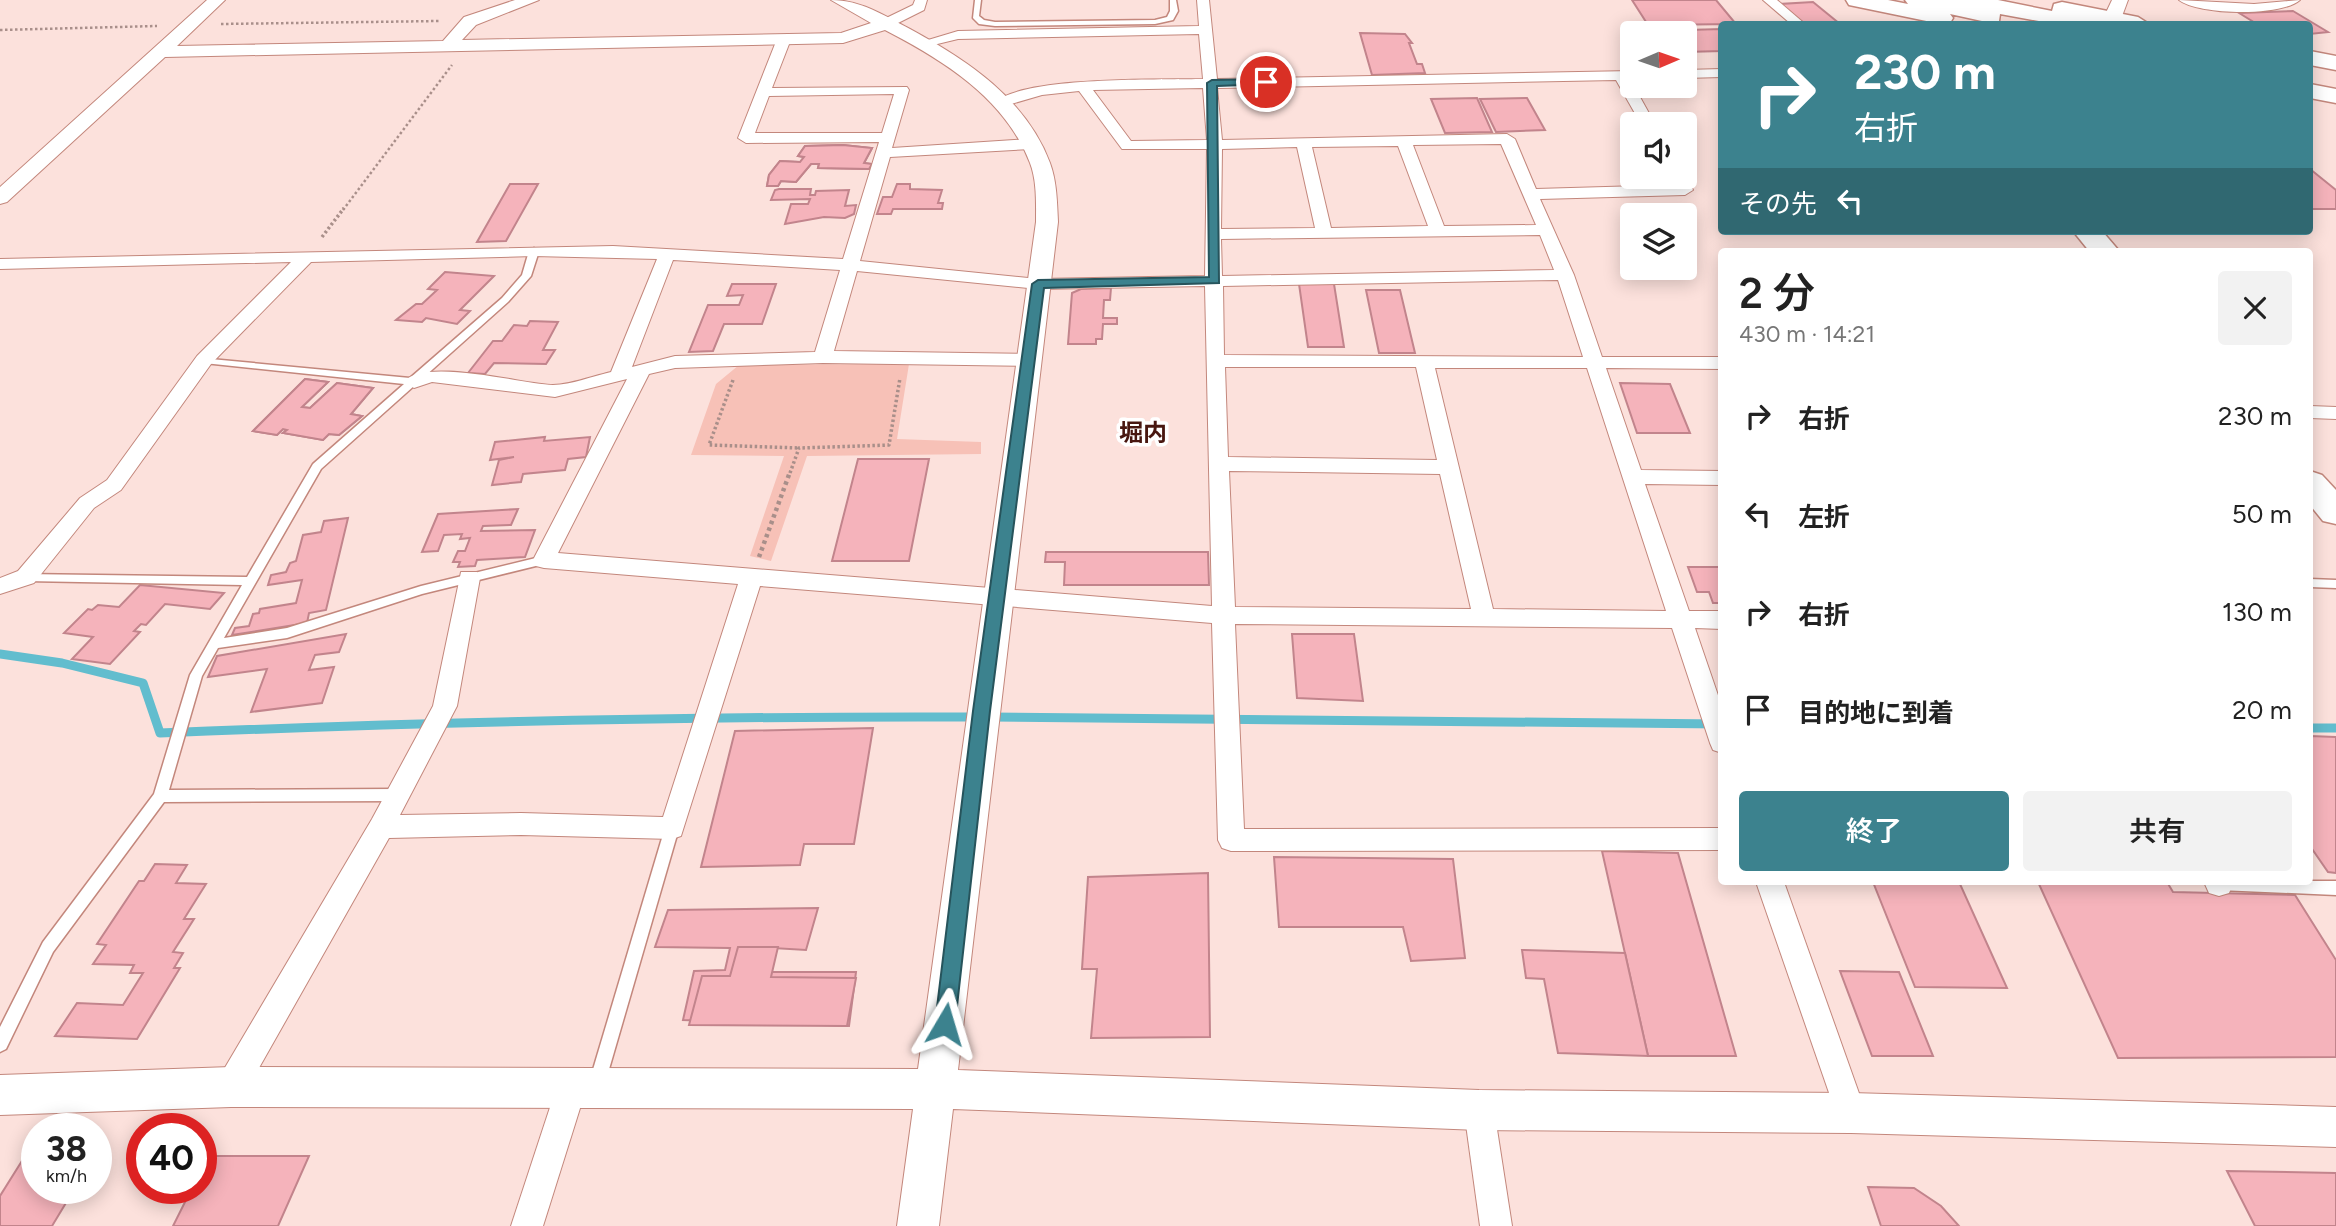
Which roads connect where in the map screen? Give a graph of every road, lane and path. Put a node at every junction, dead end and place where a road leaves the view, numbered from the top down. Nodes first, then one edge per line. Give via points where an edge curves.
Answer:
1 (217, 0) edge
2 (531, 0) edge
3 (839, 0) edge
4 (921, 0) edge
5 (978, 0) edge
6 (1173, 0) edge
7 (1203, 0) edge
8 (1769, 0) edge
9 (1856, 0) edge
10 (1916, 0) edge
11 (1965, 0) edge
12 (2019, 0) edge
13 (2185, 0) edge
14 (2294, 0) edge
15 (2115, 15) edge
16 (446, 21) dead end
17 (1794, 21) edge
18 (1878, 21) edge
19 (1960, 21) edge
20 (2020, 21) edge
21 (2071, 21) edge
22 (885, 24) junction
23 (188, 25) junction
24 (0, 30) edge
25 (1206, 30) junction
26 (784, 39) junction
27 (925, 43) junction
28 (449, 45) junction
29 (159, 52) junction
30 (2313, 59) edge
31 (454, 63) dead end
32 (2336, 63) edge
33 (2313, 69) edge
34 (1718, 73) edge
35 (2336, 73) edge
36 (1698, 74) edge
37 (1620, 75) edge
38 (2313, 80) edge
39 (1212, 83) junction
40 (2336, 84) edge
41 (1083, 86) junction
42 (764, 92) junction
43 (2313, 92) edge
44 (2336, 96) edge
45 (1001, 103) junction
46 (1403, 140) junction
47 (1303, 141) junction
48 (1215, 143) junction
49 (1031, 144) junction
50 (886, 145) junction
51 (1684, 189) edge
52 (1531, 194) junction
53 (0, 198) edge
54 (1546, 230) junction
55 (1438, 231) junction
56 (1324, 233) junction
57 (1213, 234) junction
58 (2091, 235) edge
59 (2102, 248) edge
60 (534, 250) junction
61 (667, 254) junction
62 (306, 257) junction
63 (0, 264) edge
64 (850, 265) junction
65 (1565, 275) junction
66 (1215, 280) junction
67 (1038, 284) junction
68 (823, 357) junction
69 (204, 360) junction
70 (1028, 360) junction
71 (1215, 361) junction
72 (1424, 362) junction
73 (1595, 362) junction
74 (1718, 363) edge
75 (642, 369) junction
76 (619, 375) junction
77 (745, 376) dead end
78 (887, 377) dead end
79 (414, 382) junction
80 (2313, 412) edge
81 (2336, 413) edge
82 (799, 448) junction
83 (1218, 464) junction
84 (1448, 467) junction
85 (1633, 477) junction
86 (1718, 478) edge
87 (2313, 486) edge
88 (2336, 512) edge
89 (544, 560) junction
90 (752, 575) junction
91 (26, 577) junction
92 (469, 578) junction
93 (249, 582) junction
94 (2313, 583) edge
95 (2336, 584) edge
96 (0, 586) edge
97 (997, 598) junction
98 (1222, 615) junction
99 (1484, 618) junction
100 (1682, 620) junction
101 (1718, 620) edge
102 (215, 645) junction
103 (1717, 729) edge
104 (398, 794) junction
105 (160, 796) junction
106 (381, 827) junction
107 (672, 828) junction
108 (1718, 839) edge
109 (1771, 885) edge
110 (2265, 885) edge
111 (2336, 888) edge
112 (0, 1044) edge
113 (584, 1086) junction
114 (231, 1087) junction
115 (937, 1089) junction
116 (5, 1103) edge
117 (1479, 1110) junction
118 (1851, 1113) junction
119 (2336, 1127) edge
120 (527, 1226) edge
121 (918, 1226) edge
122 (1496, 1226) edge

1 - 23 street
2 - 28 street via 470,22
3 - 22 street
4 - 22 street via 919,7
5 - 6 lane via 975,17 995,24 1155,22 1170,18
7 - 25 street
8 - 17 street
9 - 18 highway
9 - 19 highway
10 - 20 highway
11 - 21 highway
12 - 15 highway
13 - 14 street via 2228,8 2282,5
16 - 23 path
22 - 26 street via 843,38
22 - 27 street
23 - 24 path
23 - 29 street
25 - 27 street via 958,35
25 - 39 street
26 - 28 street
26 - 42 street
27 - 45 street via 954,61
28 - 29 street
29 - 53 street
30 - 32 highway
31 - 62 path
33 - 35 highway
34 - 36 street
37 - 39 street
38 - 40 highway
39 - 41 street
39 - 48 street
41 - 45 street via 1040,91
41 - 48 street via 1127,146
42 - 50 street via 746,138
42 - 50 street via 902,90
43 - 44 highway
45 - 49 street
46 - 47 street
46 - 52 street via 1507,139
46 - 55 street
47 - 48 street
47 - 56 street
48 - 57 street
49 - 50 street
49 - 67 street via 1045,192
50 - 64 street
51 - 52 street
52 - 54 street
54 - 55 street
54 - 65 street
55 - 56 street
56 - 57 street
57 - 66 street
58 - 59 highway
60 - 61 street
60 - 62 street
60 - 79 lane via 526,276 505,300
61 - 64 street
61 - 76 street
62 - 63 street
62 - 69 street
64 - 67 street
64 - 68 street
65 - 66 street
65 - 73 street
66 - 67 street
66 - 71 street
67 - 70 street
68 - 70 street
68 - 75 street via 675,362
69 - 79 lane
69 - 91 street via 114,485 87,503
70 - 97 street
71 - 72 street
71 - 83 street
72 - 73 street
72 - 84 street
73 - 74 street
73 - 85 street
75 - 76 street
75 - 89 street
76 - 79 street via 555,391 431,376
77 - 82 path via 733,378 709,445
78 - 82 path via 900,377 889,445
79 - 93 lane via 317,467
80 - 81 street
82 - 90 path
83 - 84 street
83 - 98 street
84 - 99 street
85 - 86 street
85 - 100 street
87 - 88 highway
89 - 90 street
89 - 92 lane
90 - 97 street
90 - 107 street
91 - 93 lane
91 - 96 street
92 - 102 lane via 287,633
92 - 104 street via 444,706
93 - 102 lane
94 - 95 lane
97 - 98 street
97 - 115 street
98 - 99 street
98 - 108 street via 1231,840
99 - 100 street
100 - 101 street
100 - 103 street
102 - 105 lane via 196,675
104 - 105 lane
104 - 106 street
105 - 112 lane via 48,947
106 - 107 street
106 - 114 street
107 - 113 lane
109 - 118 street
110 - 111 lane
113 - 114 street
113 - 115 street
113 - 120 street
114 - 116 street
115 - 117 street
115 - 121 street
117 - 118 street
117 - 122 street
118 - 119 street

